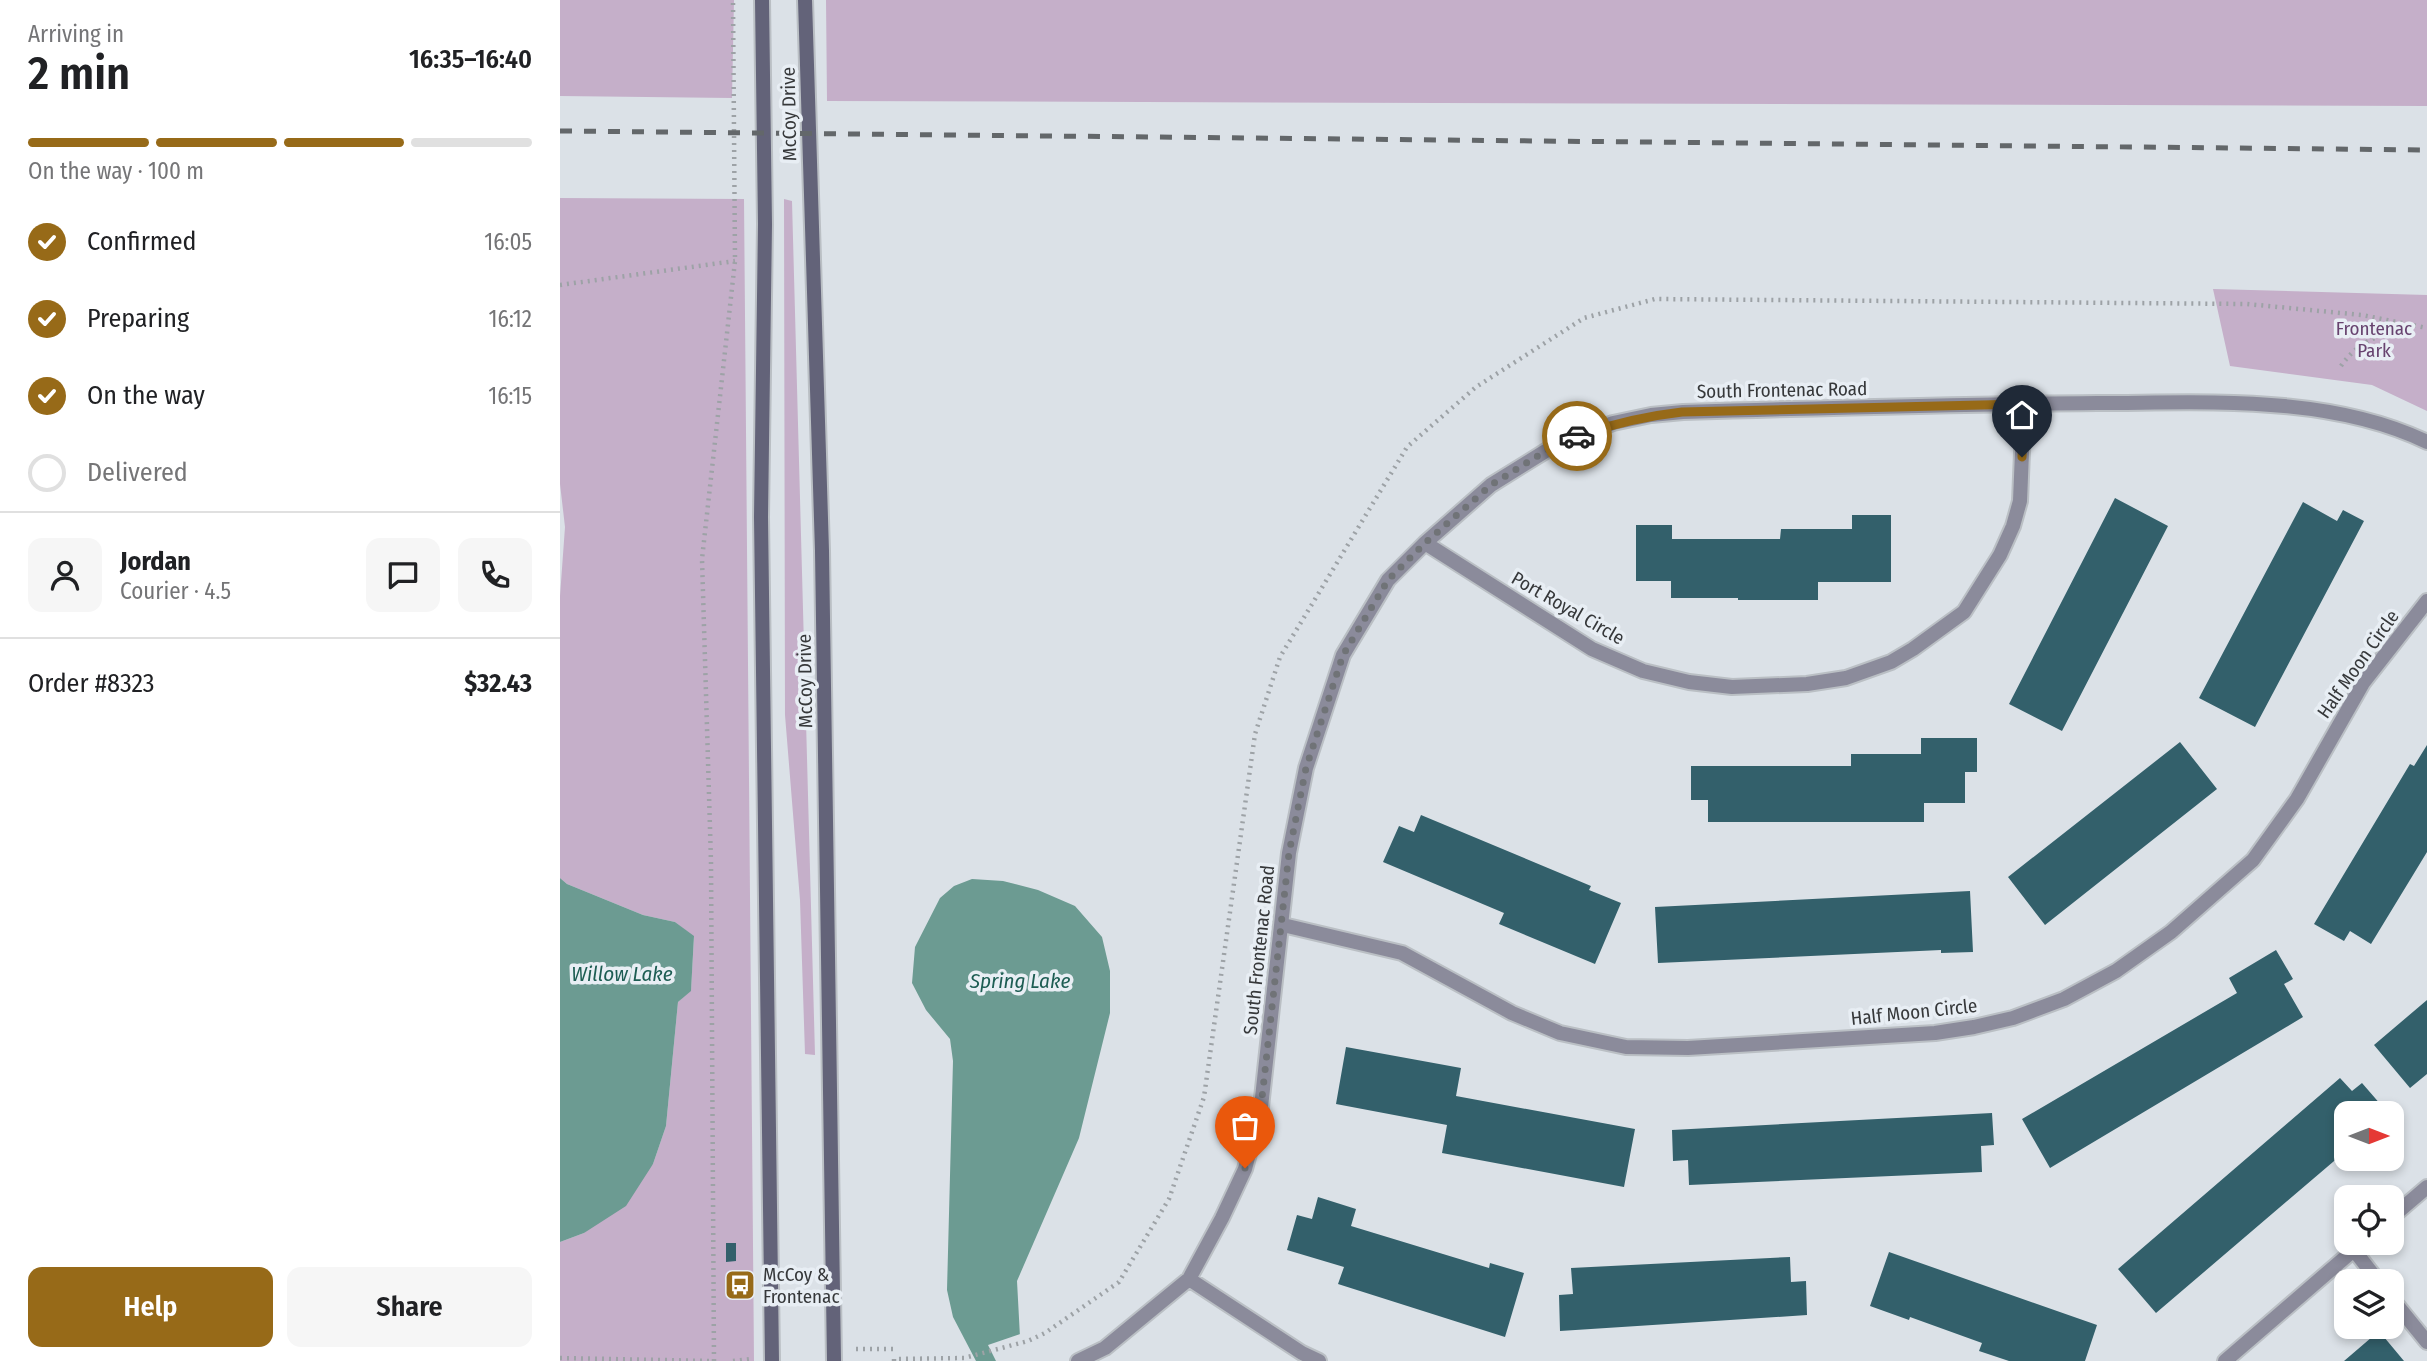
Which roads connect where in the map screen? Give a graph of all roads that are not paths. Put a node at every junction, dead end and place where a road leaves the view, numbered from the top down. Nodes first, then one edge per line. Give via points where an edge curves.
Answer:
1 (762, 0) edge
2 (805, 0) edge
3 (2024, 404) junction
4 (2427, 442) edge
5 (1425, 543) junction
6 (2427, 601) edge
7 (1283, 925) junction
8 (2427, 1187) edge
9 (2404, 1207) edge
10 (2348, 1255) edge
11 (1189, 1279) junction
12 (2404, 1314) edge
13 (2427, 1342) edge
14 (772, 1361) edge
15 (834, 1361) edge
16 (1078, 1361) edge
17 (1319, 1361) edge
18 (2225, 1361) edge

1 - 14 street, McCoy Drive via 761,517
2 - 15 street, McCoy Drive via 822,551
3 - 4 street, South Frontenac Road via 2283,406 2362,419
3 - 5 street, South Frontenac Road via 1651,415 1557,444 1491,485
3 - 5 street, Port Royal Circle via 2020,501 2013,526 1964,612 1902,656 1846,678 1732,687 1643,671 1592,649
5 - 7 street, South Frontenac Road via 1388,580 1343,655 1306,768 1289,853
6 - 7 street, Half Moon Circle via 2363,683 2297,799 2253,860 2171,932 2116,971 2064,999 2013,1018 1935,1033 1688,1048 1626,1047 1560,1033 1512,1013 1402,953
7 - 11 street, South Frontenac Road via 1261,1107 1245,1168
8 - 9 street
10 - 18 street
11 - 16 street, South Frontenac Road via 1105,1348
11 - 17 street
12 - 13 street

